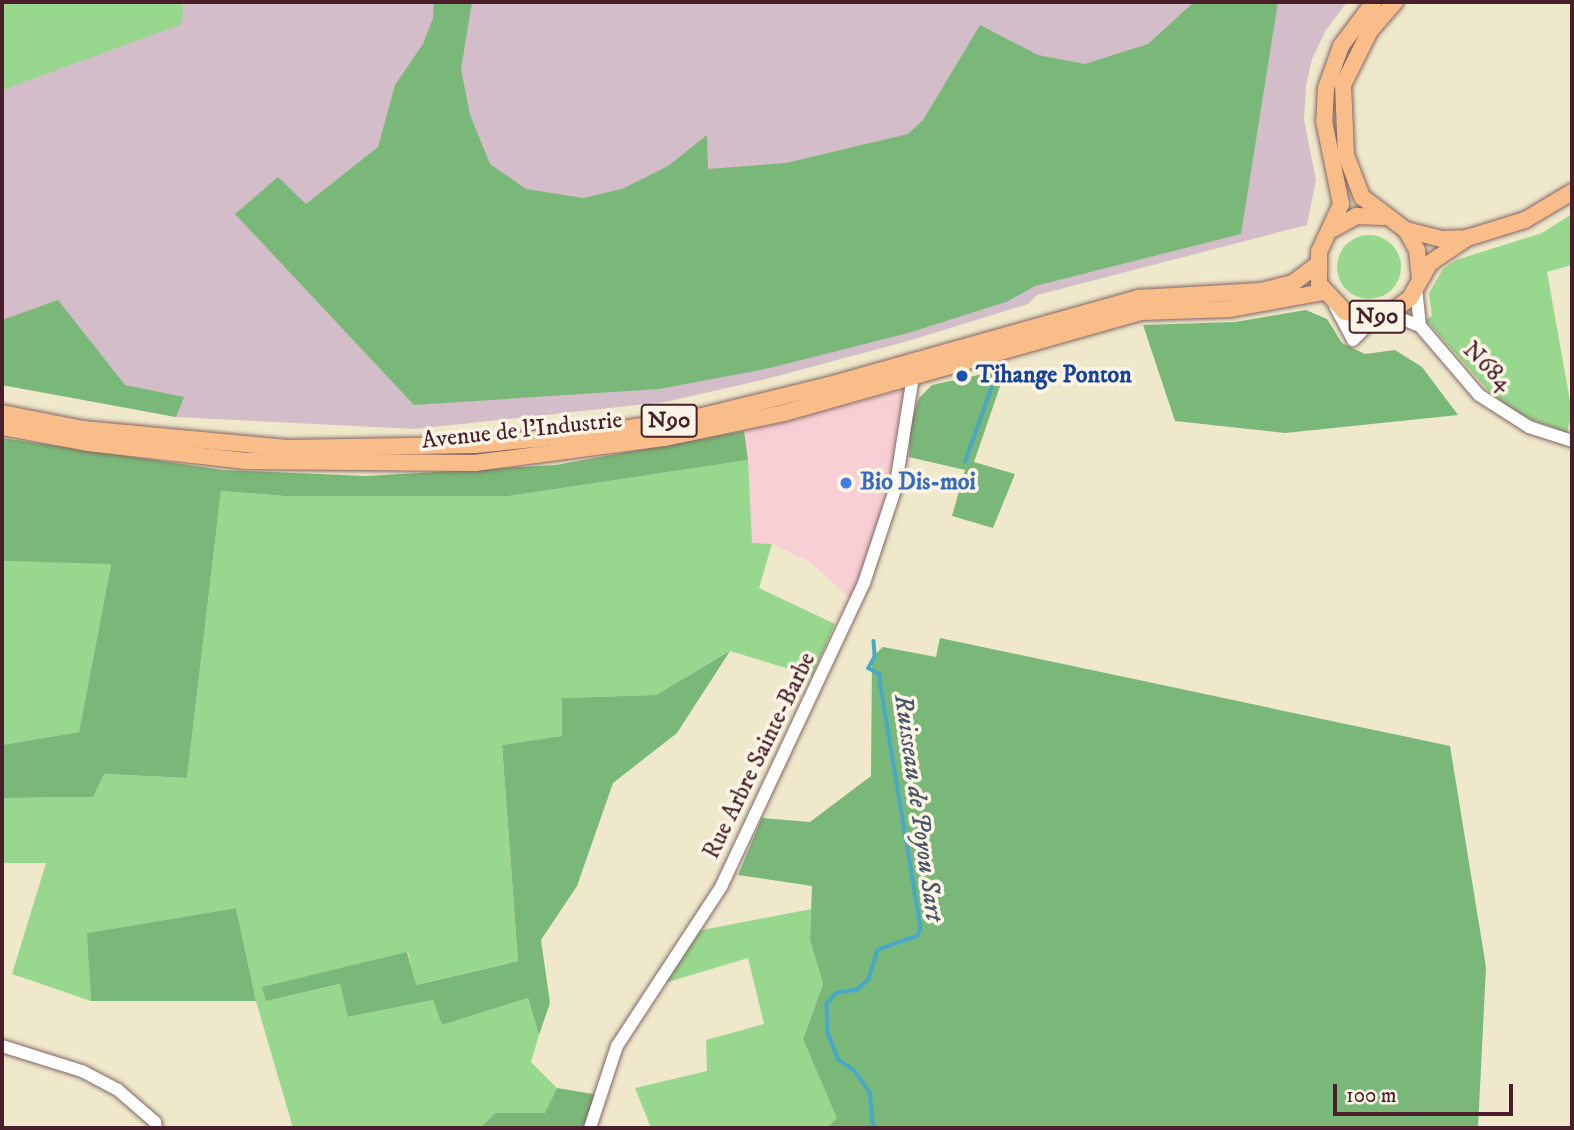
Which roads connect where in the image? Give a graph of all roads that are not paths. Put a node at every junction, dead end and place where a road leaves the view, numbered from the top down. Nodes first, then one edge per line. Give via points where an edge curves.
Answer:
1 (1374, 2) edge
2 (1395, 2) edge
3 (1572, 192) edge
4 (1401, 226) junction
5 (1333, 229) junction
6 (1467, 238) junction
7 (1317, 265) junction
8 (1418, 283) junction
9 (1329, 298) junction
10 (1382, 316) junction
11 (1420, 326) junction
12 (921, 359) junction
13 (909, 379) junction
14 (2, 413) edge
15 (2, 427) edge
16 (1572, 441) edge
17 (2, 1046) edge
18 (156, 1128) edge
19 (590, 1128) edge

1 - 5 main road via 1341,46 1326,88 1325,121 1341,204
2 - 4 main road via 1350,63 1341,116 1346,155 1362,197
3 - 6 main road, N90 via 1525,220
4 - 5 main road, N90 via 1369,214
4 - 6 main road, N90 via 1431,239
4 - 8 main road, N90 via 1416,250
5 - 7 main road
6 - 8 main road, N90 via 1430,263
7 - 9 main road, N90
7 - 12 main road, Avenue de l'Industrie / N90 via 1293,283 1261,291 1138,298
8 - 10 main road, N90
8 - 11 street
9 - 10 main road, N90 via 1360,317
9 - 10 street via 1353,340
9 - 13 main road, Avenue de l'Industrie / N90 via 1230,309 1141,312
10 - 11 street, N684 / N684
11 - 16 street, N684 / N684 via 1487,401 1529,427
12 - 13 street
12 - 14 main road, Avenue de l'Industrie / N90 via 698,416 475,446 287,448 83,429
13 - 15 main road, Avenue de l'Industrie / N90 via 784,413 665,438 475,463 246,461 88,443
13 - 19 street, Rue Arbre Sainte-Barbe via 895,491 864,583 721,887 617,1046
17 - 18 street via 82,1071 118,1090

